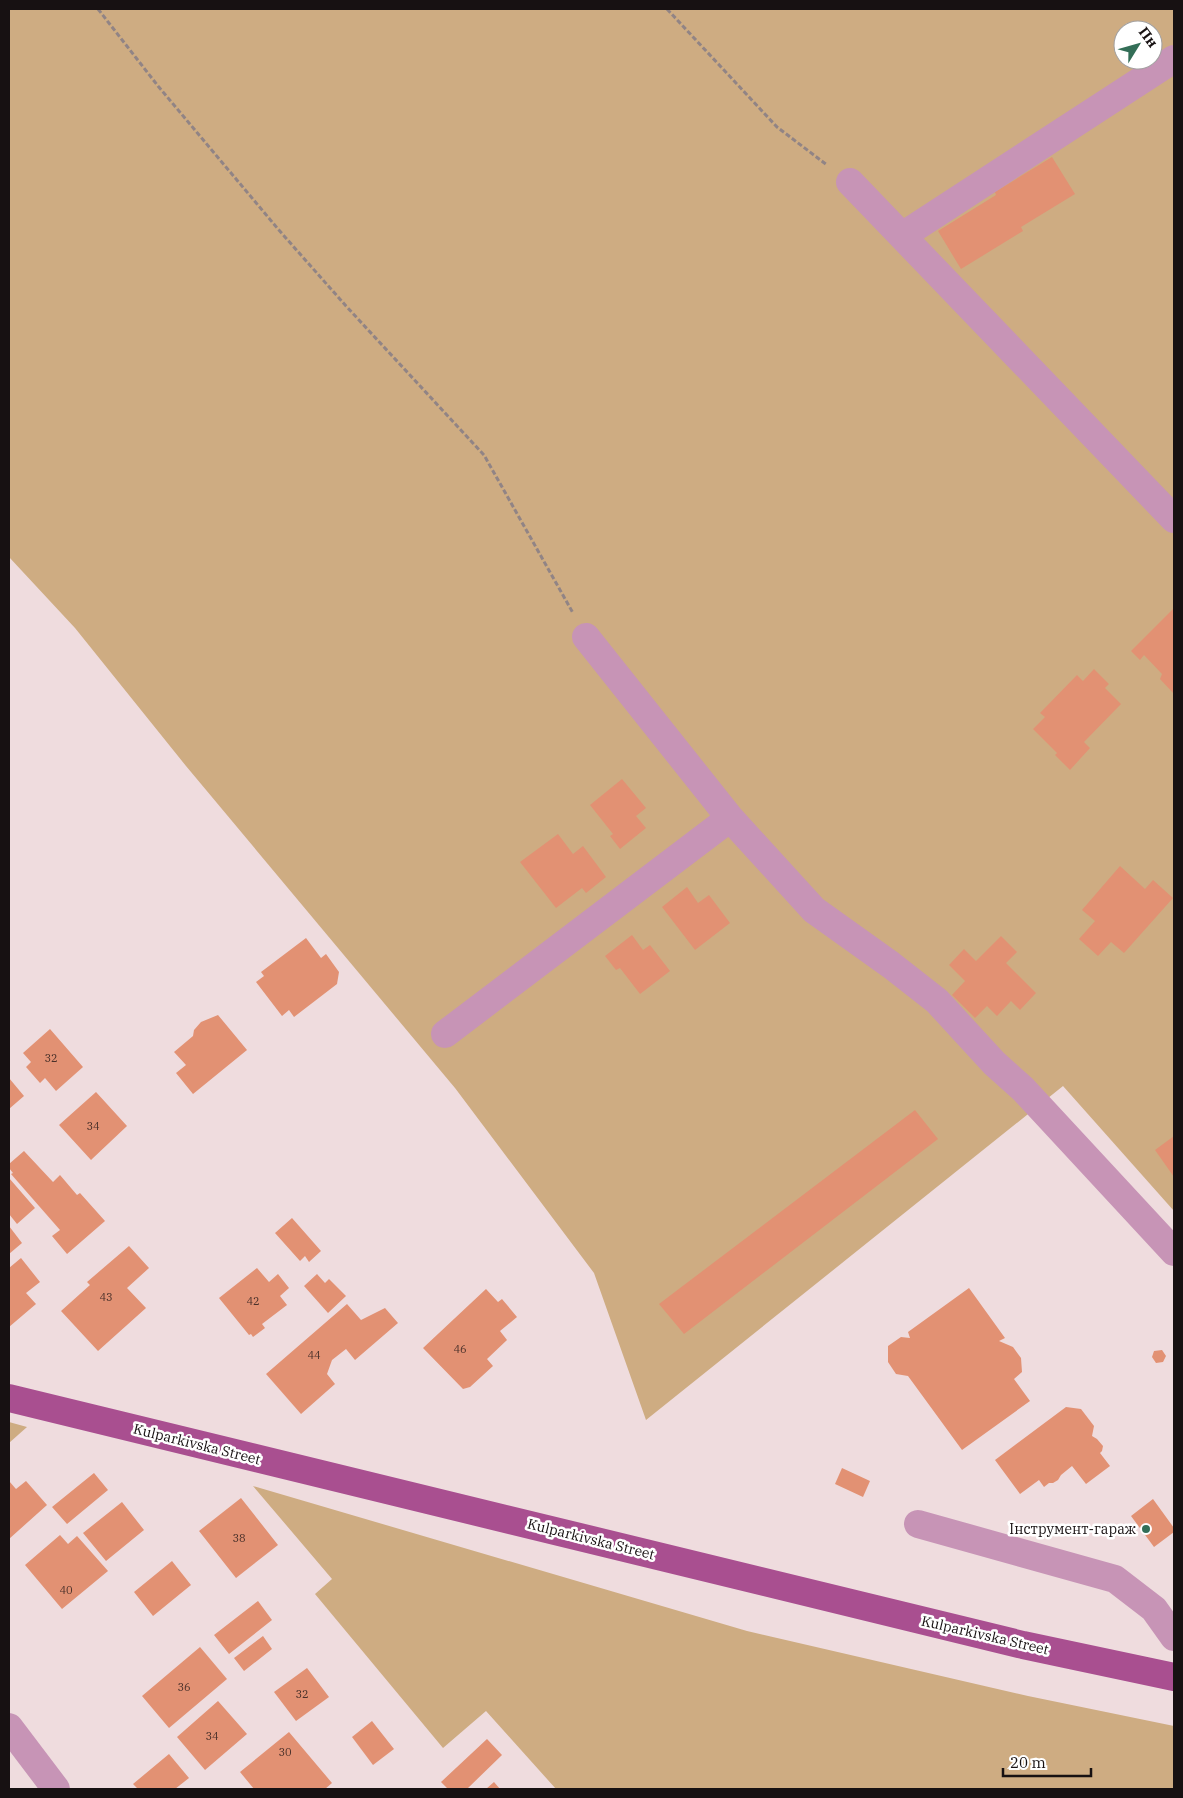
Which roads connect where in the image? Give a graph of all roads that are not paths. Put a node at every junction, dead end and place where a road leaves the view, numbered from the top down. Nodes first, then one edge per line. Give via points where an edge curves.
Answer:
1 (1174, 59) edge
2 (850, 182) road end
3 (902, 236) junction
4 (1174, 519) edge
5 (586, 637) road end
6 (730, 818) junction
7 (446, 1034) dead end
8 (1174, 1252) edge
9 (9, 1398) edge
10 (918, 1524) dead end
11 (1174, 1637) edge
12 (1174, 1677) edge
13 (9, 1727) edge
14 (56, 1789) edge

1 - 3 street
2 - 3 street
3 - 4 street
5 - 6 street
6 - 7 street
6 - 8 street via 814,910 937,1001
9 - 12 main road, Kulparkivska Street via 1003,1640
10 - 11 street via 1115,1579 1154,1609
13 - 14 street

